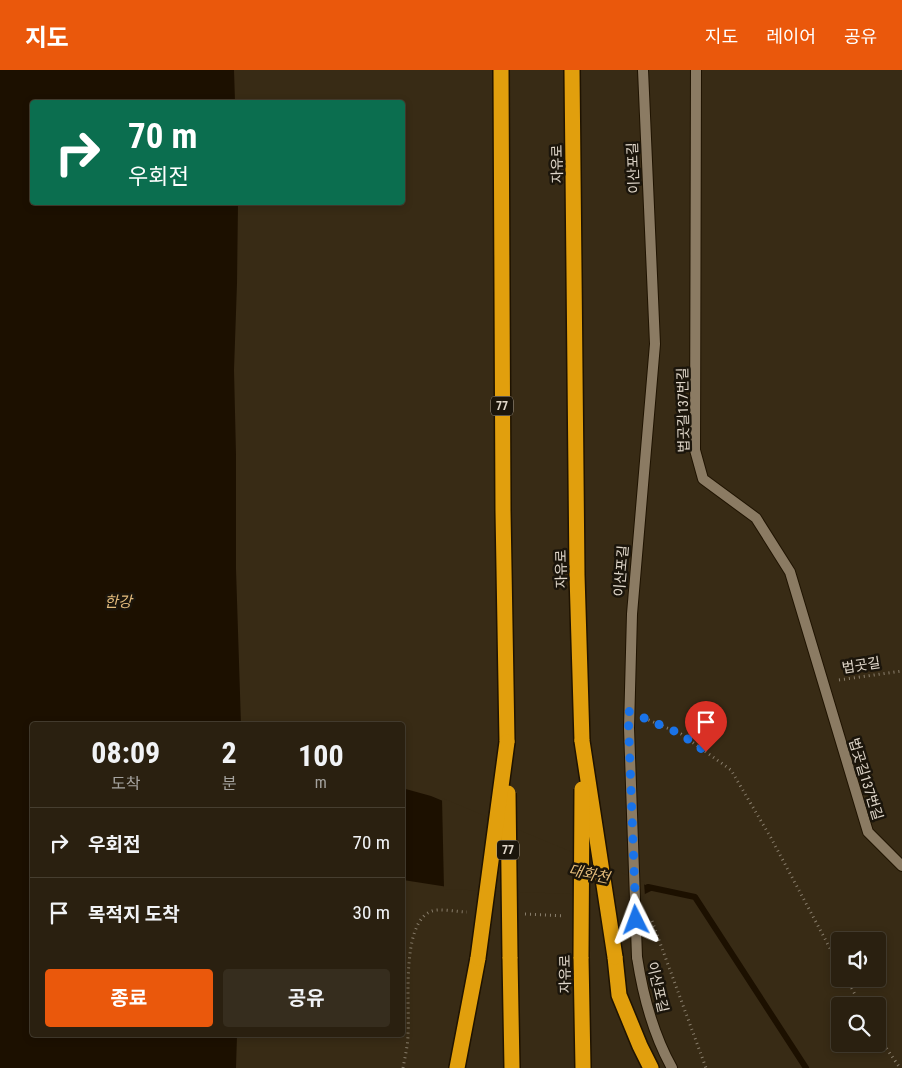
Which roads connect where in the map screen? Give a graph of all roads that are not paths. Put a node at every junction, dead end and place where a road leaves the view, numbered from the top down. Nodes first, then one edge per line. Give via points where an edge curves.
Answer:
1 (501, 70) edge
2 (572, 70) edge
3 (643, 70) edge
4 (696, 70) edge
5 (582, 741) junction
6 (507, 742) junction
7 (902, 866) edge
8 (456, 1068) edge
9 (512, 1068) edge
10 (583, 1068) edge
11 (651, 1068) edge
12 (672, 1068) edge

1 - 6 highway, 77
2 - 5 highway, 자유로 via 577,575
3 - 12 street, 이산포길, bridge via 655,344 632,614 628,711 637,957 644,996 660,1047
4 - 7 street, 법곳길137번길 via 695,450 703,479 756,518 790,572 868,832
5 - 10 highway, 자유로, bridge
5 - 11 highway, bridge via 620,995
6 - 8 highway, bridge via 478,958
6 - 9 highway, 77, bridge

